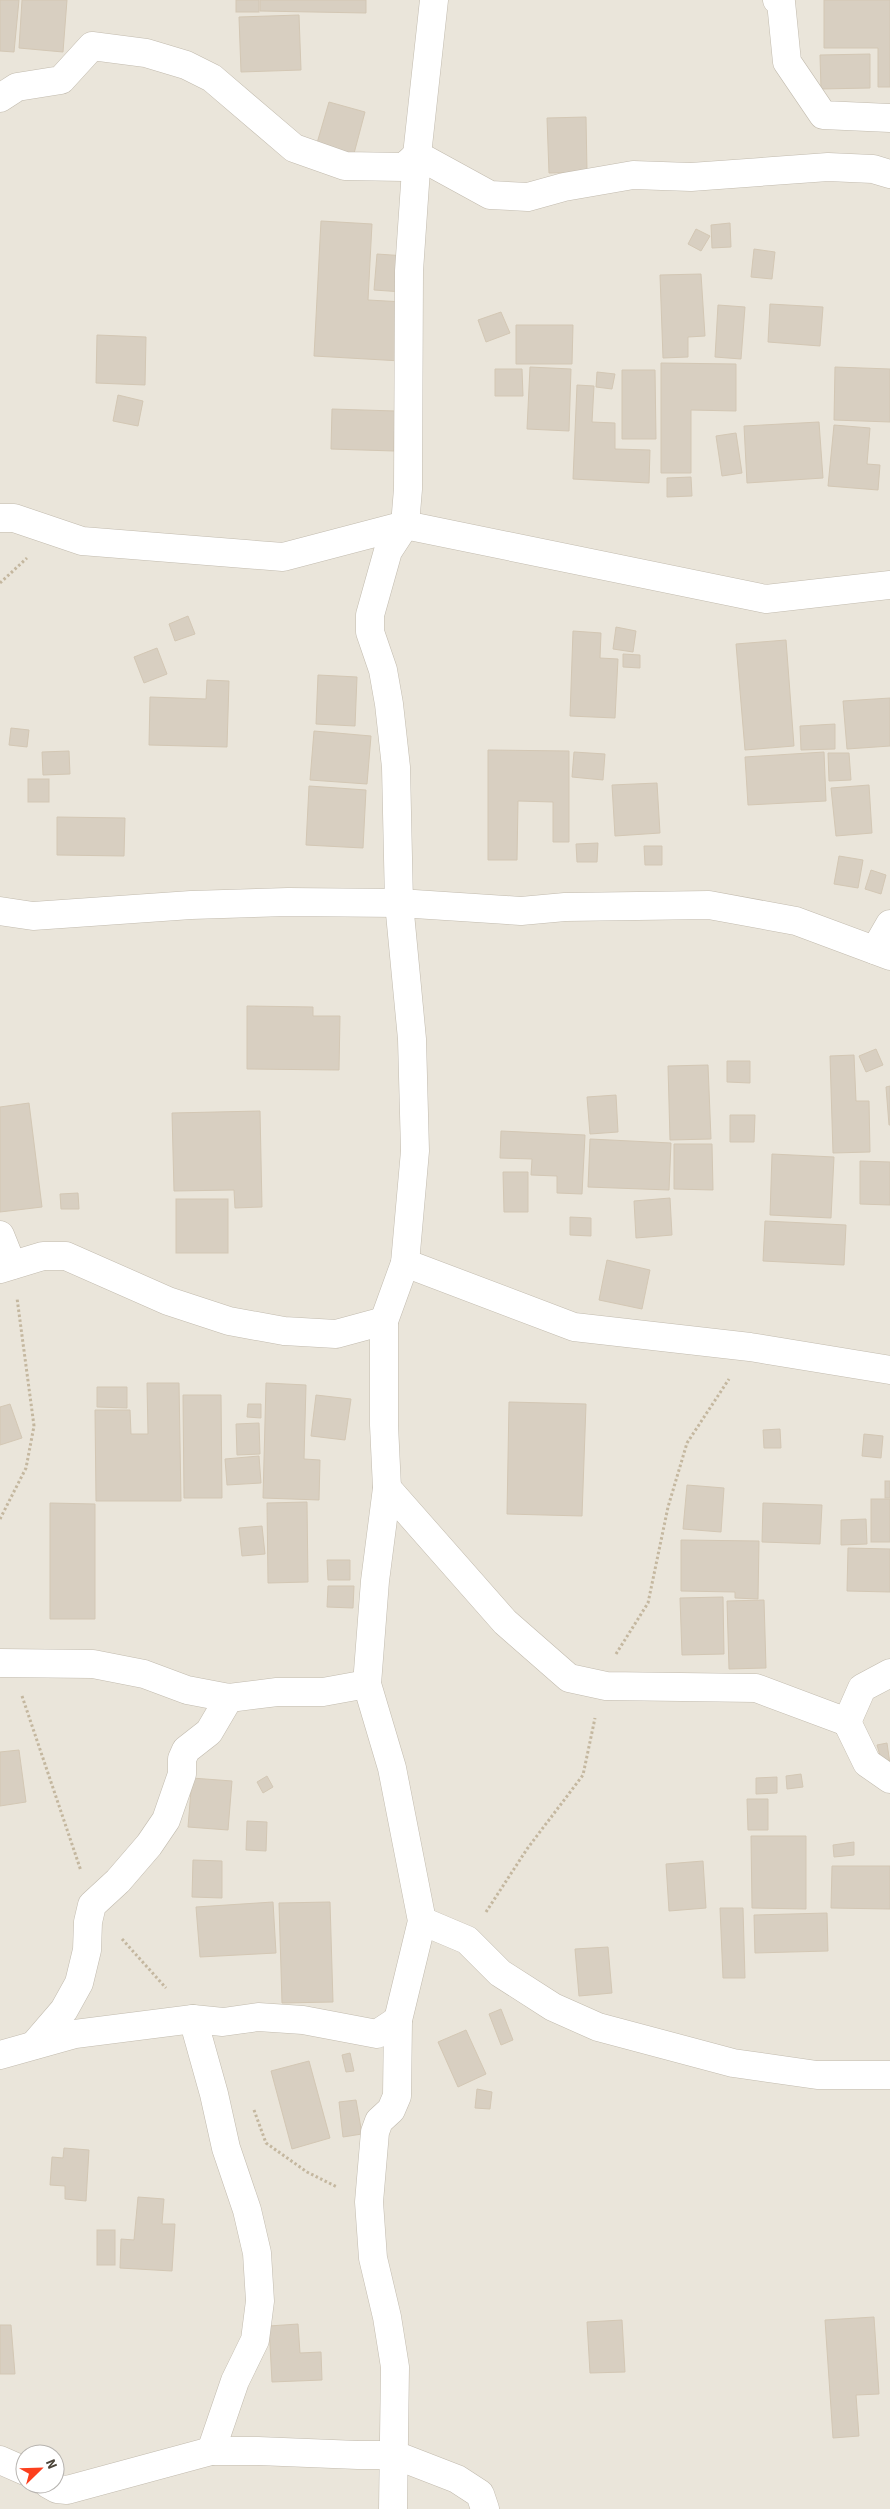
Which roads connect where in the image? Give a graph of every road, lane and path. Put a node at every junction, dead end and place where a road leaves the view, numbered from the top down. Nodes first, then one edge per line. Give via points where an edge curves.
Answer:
1 (434, 0) edge
2 (780, 1) edge
3 (0, 98) edge
4 (890, 118) edge
5 (417, 155) junction
6 (890, 174) edge
7 (0, 518) edge
8 (405, 525) junction
9 (890, 585) edge
10 (399, 904) junction
11 (0, 911) edge
12 (890, 924) edge
13 (882, 953) edge
14 (0, 1235) edge
15 (405, 1263) junction
16 (6, 1267) edge
17 (384, 1321) junction
18 (750, 1347) junction
19 (890, 1370) edge
20 (388, 1488) junction
21 (0, 1519) edge
22 (5, 1663) edge
23 (890, 1673) edge
24 (367, 1684) junction
25 (606, 1686) junction
26 (229, 1698) junction
27 (847, 1722) junction
28 (890, 1779) edge
29 (92, 1905) junction
30 (422, 1921) junction
31 (467, 1940) junction
32 (193, 2019) junction
33 (398, 2020) junction
34 (34, 2045) junction
35 (0, 2055) edge
36 (890, 2075) edge
37 (252, 2106) dead end
38 (369, 2202) junction
39 (211, 2451) junction
40 (395, 2455) junction
41 (0, 2460) edge
42 (15, 2467) edge
43 (65, 2490) edge
44 (393, 2509) edge
45 (484, 2509) edge

1 - 5 street
2 - 4 street via 787,62 822,116
3 - 5 street via 17,87 61,80 92,46 146,53 186,65 212,78 294,148 345,166 404,167
5 - 6 street via 490,196 528,197 633,175 691,177 828,167 872,169
5 - 8 street via 409,271
7 - 8 street via 14,518 82,540 283,557
8 - 9 street via 766,599
8 - 10 street via 388,551 370,615 370,632 383,670 389,704 396,767
10 - 11 street via 191,905 33,916
10 - 13 street via 521,911 565,907 709,905 796,921
10 - 15 street via 412,1039 415,1151
12 - 13 street
14 - 16 street
15 - 17 street
15 - 18 street via 574,1327
16 - 17 street via 44,1256 66,1256 168,1302 229,1321 284,1331 336,1334
16 - 21 path via 34,1426 26,1468
17 - 20 street via 384,1426
18 - 19 street
18 - 25 path via 687,1443 668,1507 648,1603 611,1663
20 - 24 street via 375,1581
20 - 25 street via 505,1622 541,1655 569,1678
22 - 26 street via 93,1664 144,1674 187,1690
22 - 29 path
23 - 27 street via 862,1688
24 - 26 street via 323,1692 277,1692
24 - 30 street via 392,1768
25 - 27 street via 756,1688
25 - 31 path via 594,1720 583,1775 527,1849
26 - 29 street via 209,1732 186,1750 182,1774 166,1820 118,1881
27 - 28 street via 867,1763
29 - 32 path
29 - 34 street via 79,1983 64,2010
30 - 31 street
30 - 33 street
31 - 36 street via 500,1973 552,2007 598,2027 733,2063 817,2074
32 - 33 street via 223,2022 258,2017 303,2020 377,2034
32 - 34 street via 75,2034
32 - 39 street via 226,2148 247,2210 257,2253 260,2301 255,2340 235,2381
33 - 38 street via 397,2096 374,2132
34 - 35 street
37 - 38 path via 266,2142 307,2172
38 - 40 street via 373,2258 395,2367
39 - 40 street
39 - 43 street
40 - 44 street
40 - 45 street via 457,2479 480,2494
41 - 42 street

